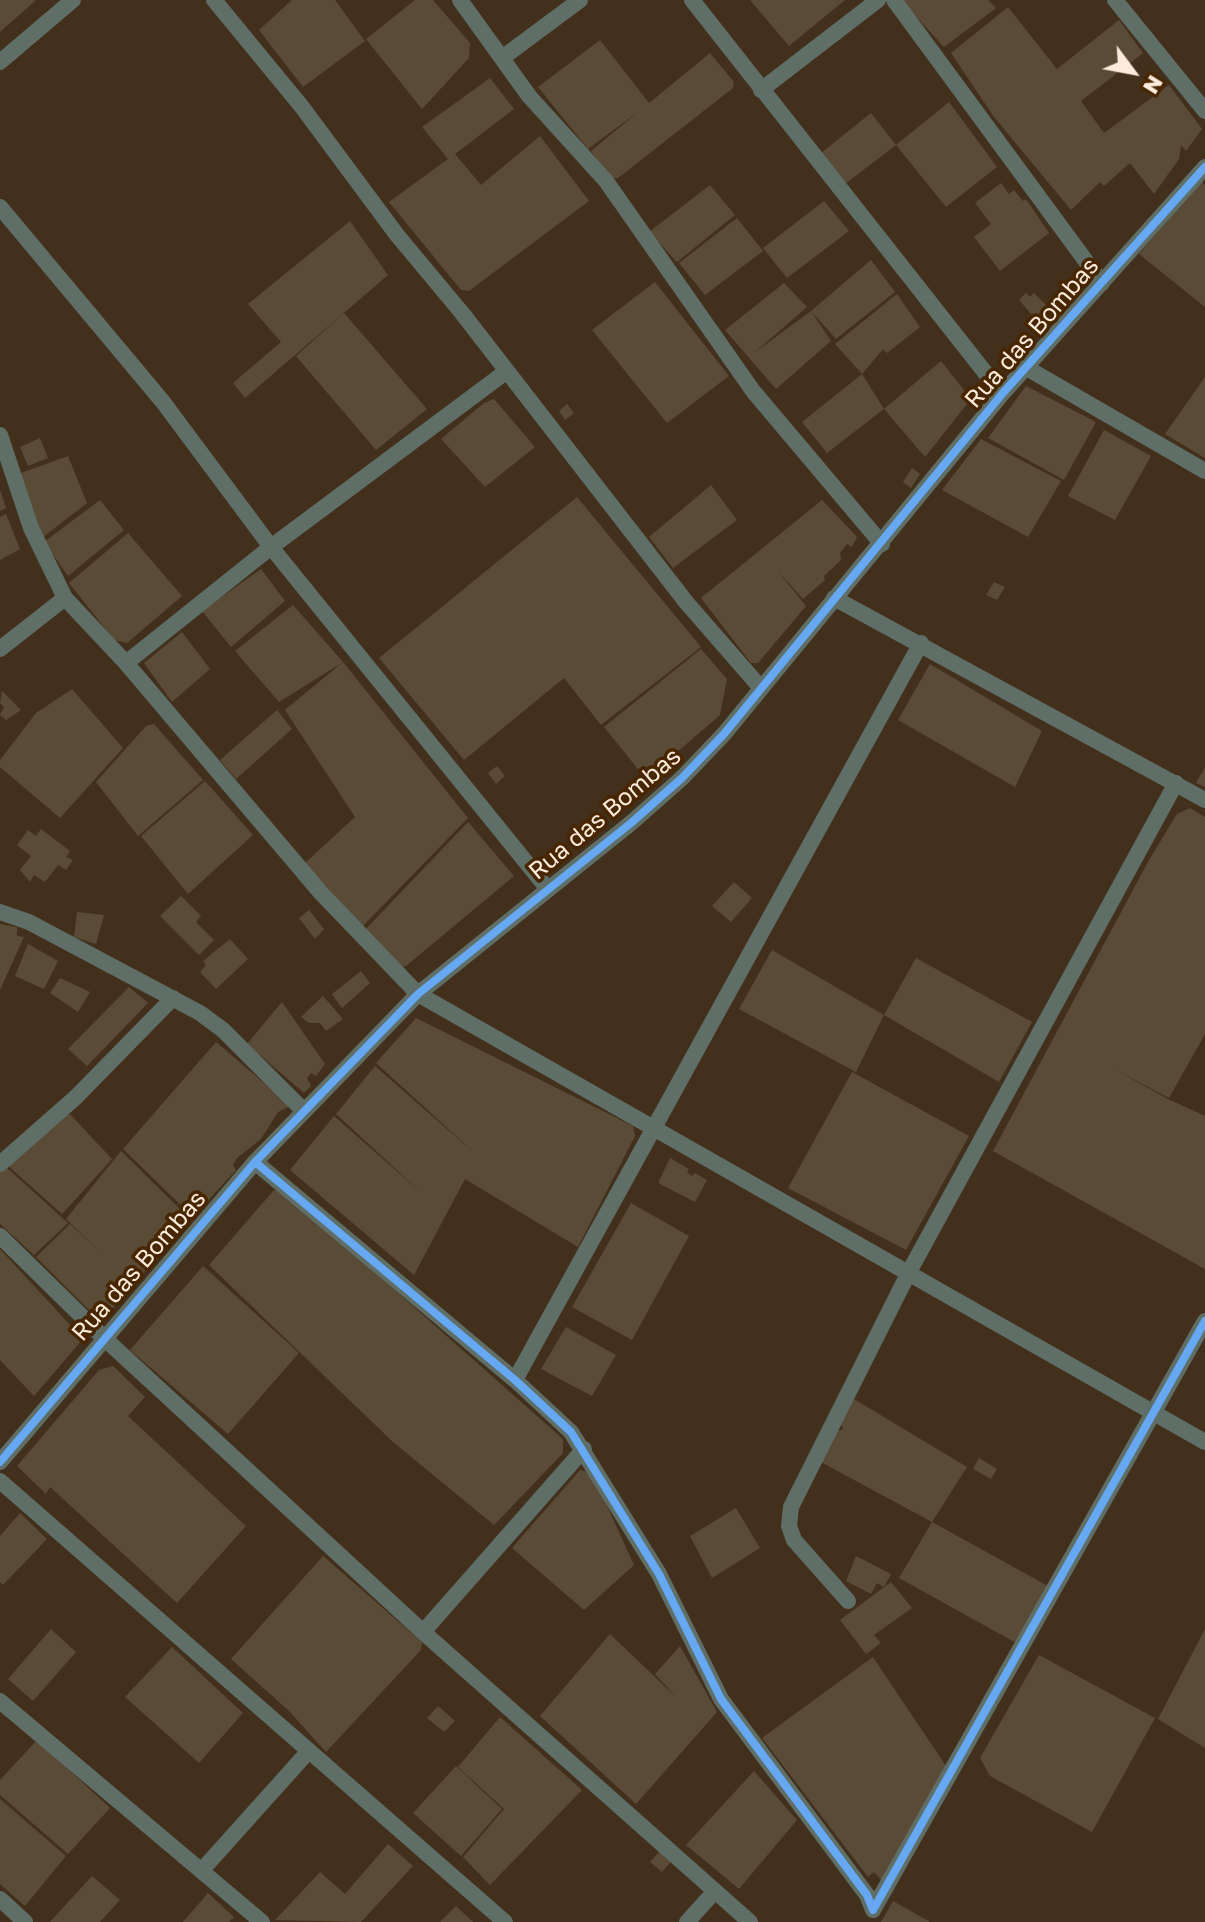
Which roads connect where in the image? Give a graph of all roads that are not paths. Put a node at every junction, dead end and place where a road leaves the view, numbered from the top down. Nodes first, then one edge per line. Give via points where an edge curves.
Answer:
1 (73, 0) edge
2 (214, 0) edge
3 (460, 0) edge
4 (580, 0) edge
5 (692, 0) edge
6 (878, 0) edge
7 (894, 0) edge
8 (1115, 0) edge
9 (502, 58) junction
10 (0, 62) edge
11 (761, 90) junction
12 (1205, 111) edge
13 (1205, 167) edge
14 (0, 207) edge
15 (1102, 283) junction
16 (1025, 367) junction
17 (507, 371) junction
18 (1002, 394) junction
19 (0, 435) edge
20 (1205, 471) edge
21 (882, 544) junction
22 (271, 547) junction
23 (65, 598) junction
24 (834, 598) junction
25 (921, 643) junction
26 (0, 649) edge
27 (126, 663) junction
28 (760, 687) junction
29 (1176, 783) junction
30 (1205, 800) edge
31 (547, 888) junction
32 (0, 912) edge
33 (418, 994) junction
34 (173, 998) junction
35 (304, 1111) junction
36 (653, 1130) junction
37 (255, 1162) junction
38 (0, 1164) edge
39 (0, 1236) edge
40 (909, 1272) junction
41 (1205, 1321) edge
42 (104, 1338) junction
43 (515, 1380) junction
44 (1153, 1414) junction
45 (1205, 1442) edge
46 (584, 1449) junction
47 (0, 1462) edge
48 (0, 1481) edge
49 (848, 1601) dead end
50 (423, 1632) junction
51 (2, 1706) edge
52 (307, 1753) junction
53 (202, 1870) junction
54 (715, 1891) junction
55 (0, 1899) edge
56 (870, 1916) edge
57 (25, 1922) edge
58 (262, 1922) edge
59 (505, 1922) edge
60 (687, 1922) edge
61 (750, 1922) edge

1 - 10 street
2 - 17 street
3 - 9 street
4 - 9 street
5 - 11 street
6 - 11 street
7 - 15 street
8 - 12 street
9 - 21 street via 606,181 753,391
11 - 18 street
13 - 15 street, Rua das Bombas
14 - 22 street via 163,402
15 - 16 street, Rua das Bombas
16 - 18 street, Rua das Bombas
16 - 20 street
17 - 22 street
17 - 28 street via 686,602
18 - 21 street, Rua das Bombas
19 - 23 street via 31,528
21 - 24 street, Rua das Bombas
22 - 27 street
22 - 31 street
23 - 26 street
23 - 27 street
24 - 25 street
24 - 28 street, Rua das Bombas
25 - 29 street
25 - 36 street
27 - 33 street via 321,893
28 - 31 street, Rua das Bombas via 682,778
29 - 30 street
29 - 40 street
31 - 33 street, Rua das Bombas
32 - 34 street
33 - 35 street, Rua das Bombas
33 - 36 street
34 - 35 street via 223,1030
34 - 38 street via 76,1097
35 - 37 street, Rua das Bombas
36 - 40 street
36 - 43 street
37 - 42 street, Rua das Bombas
37 - 43 street
39 - 42 street
40 - 44 street
40 - 49 street via 791,1507 794,1540
41 - 44 street
42 - 47 street, Rua das Bombas
42 - 50 street
43 - 46 street
44 - 45 street
44 - 56 street
46 - 50 street
46 - 56 street via 659,1574 721,1699 867,1895
48 - 52 street
50 - 54 street
51 - 53 street
52 - 53 street
52 - 59 street
53 - 58 street
54 - 60 street
54 - 61 street
55 - 57 street

